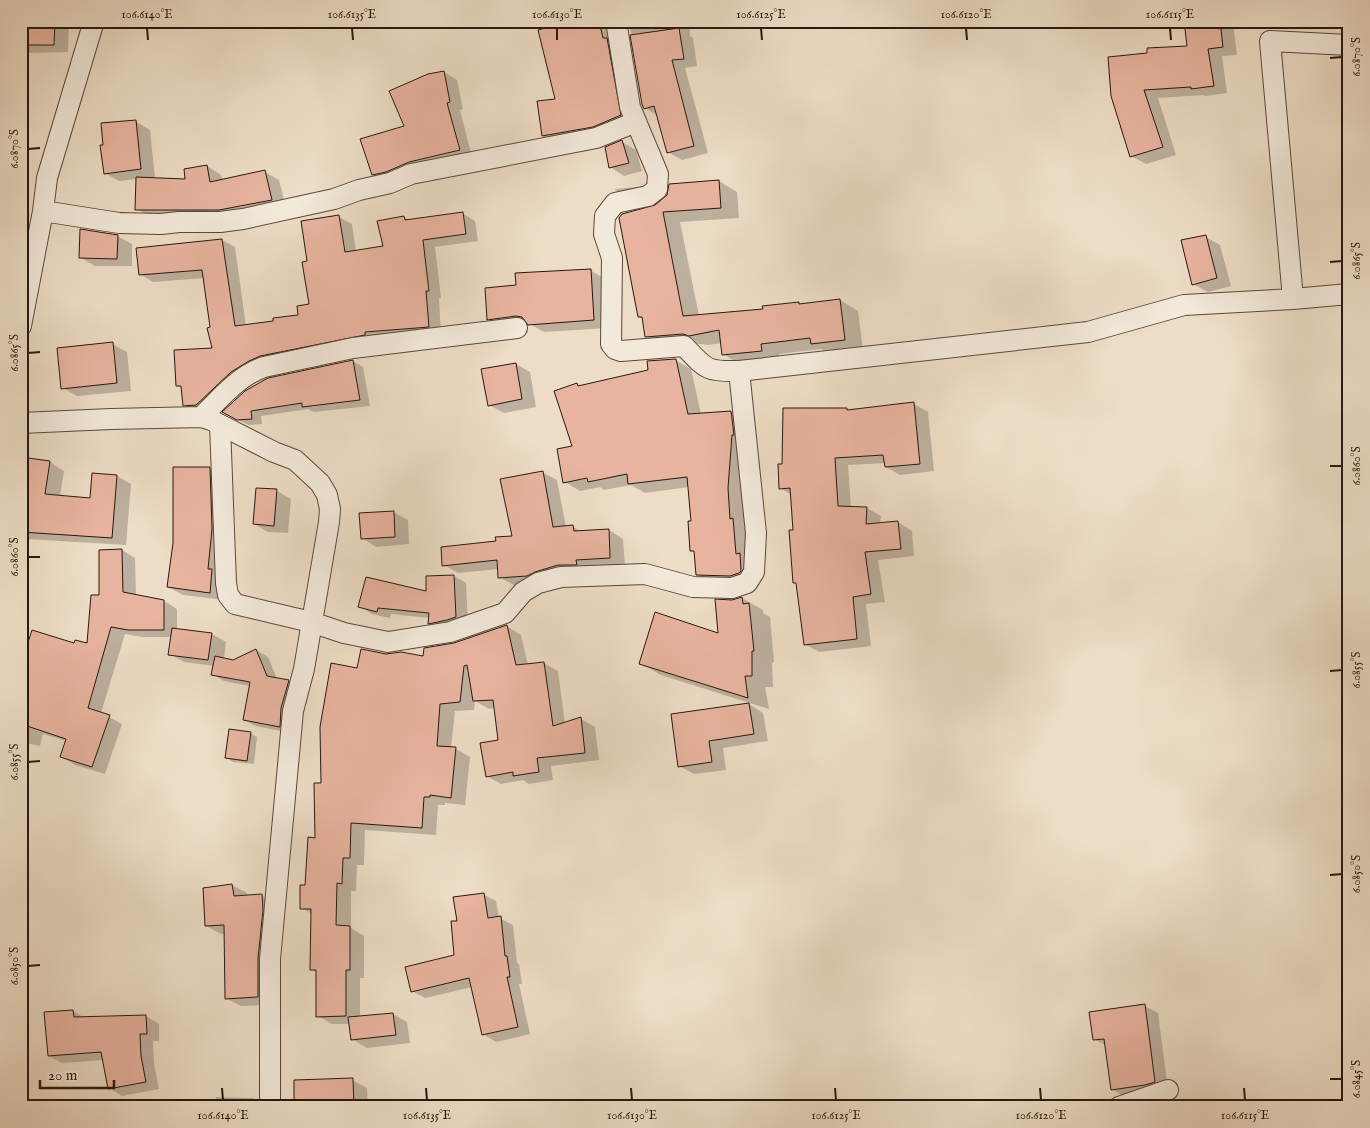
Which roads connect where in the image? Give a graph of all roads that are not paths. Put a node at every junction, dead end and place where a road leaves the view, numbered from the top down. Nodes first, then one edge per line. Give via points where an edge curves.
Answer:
1 (94, 21) edge
2 (616, 21) edge
3 (1349, 45) edge
4 (636, 122) junction
5 (43, 211) junction
6 (1349, 294) edge
7 (1293, 299) junction
8 (21, 326) edge
9 (517, 328) dead end
10 (738, 371) junction
11 (201, 417) junction
12 (21, 423) edge
13 (220, 426) junction
14 (311, 622) junction
15 (1168, 1090) dead end
16 (270, 1107) edge
17 (1119, 1107) edge

1 - 5 street via 47,178
2 - 4 street via 630,107
3 - 7 street via 1270,41
4 - 5 street via 596,138 411,174 334,199 243,219 119,223
4 - 10 street via 658,174 657,189 648,196 615,203 604,216 604,234 612,258 611,344 621,351 684,346 704,368 716,372
5 - 8 street
6 - 7 street
7 - 10 street via 1184,305 1088,332
9 - 11 street via 353,348 264,367 238,380
10 - 14 street via 756,533 754,572 747,583 732,588 693,587 645,574 562,577 538,583 523,592 505,613 450,632 388,642
11 - 12 street
11 - 13 street
13 - 14 street via 228,595 235,604
13 - 14 street via 295,460 320,483 327,495 329,522
14 - 16 street via 293,711 270,960
15 - 17 street

